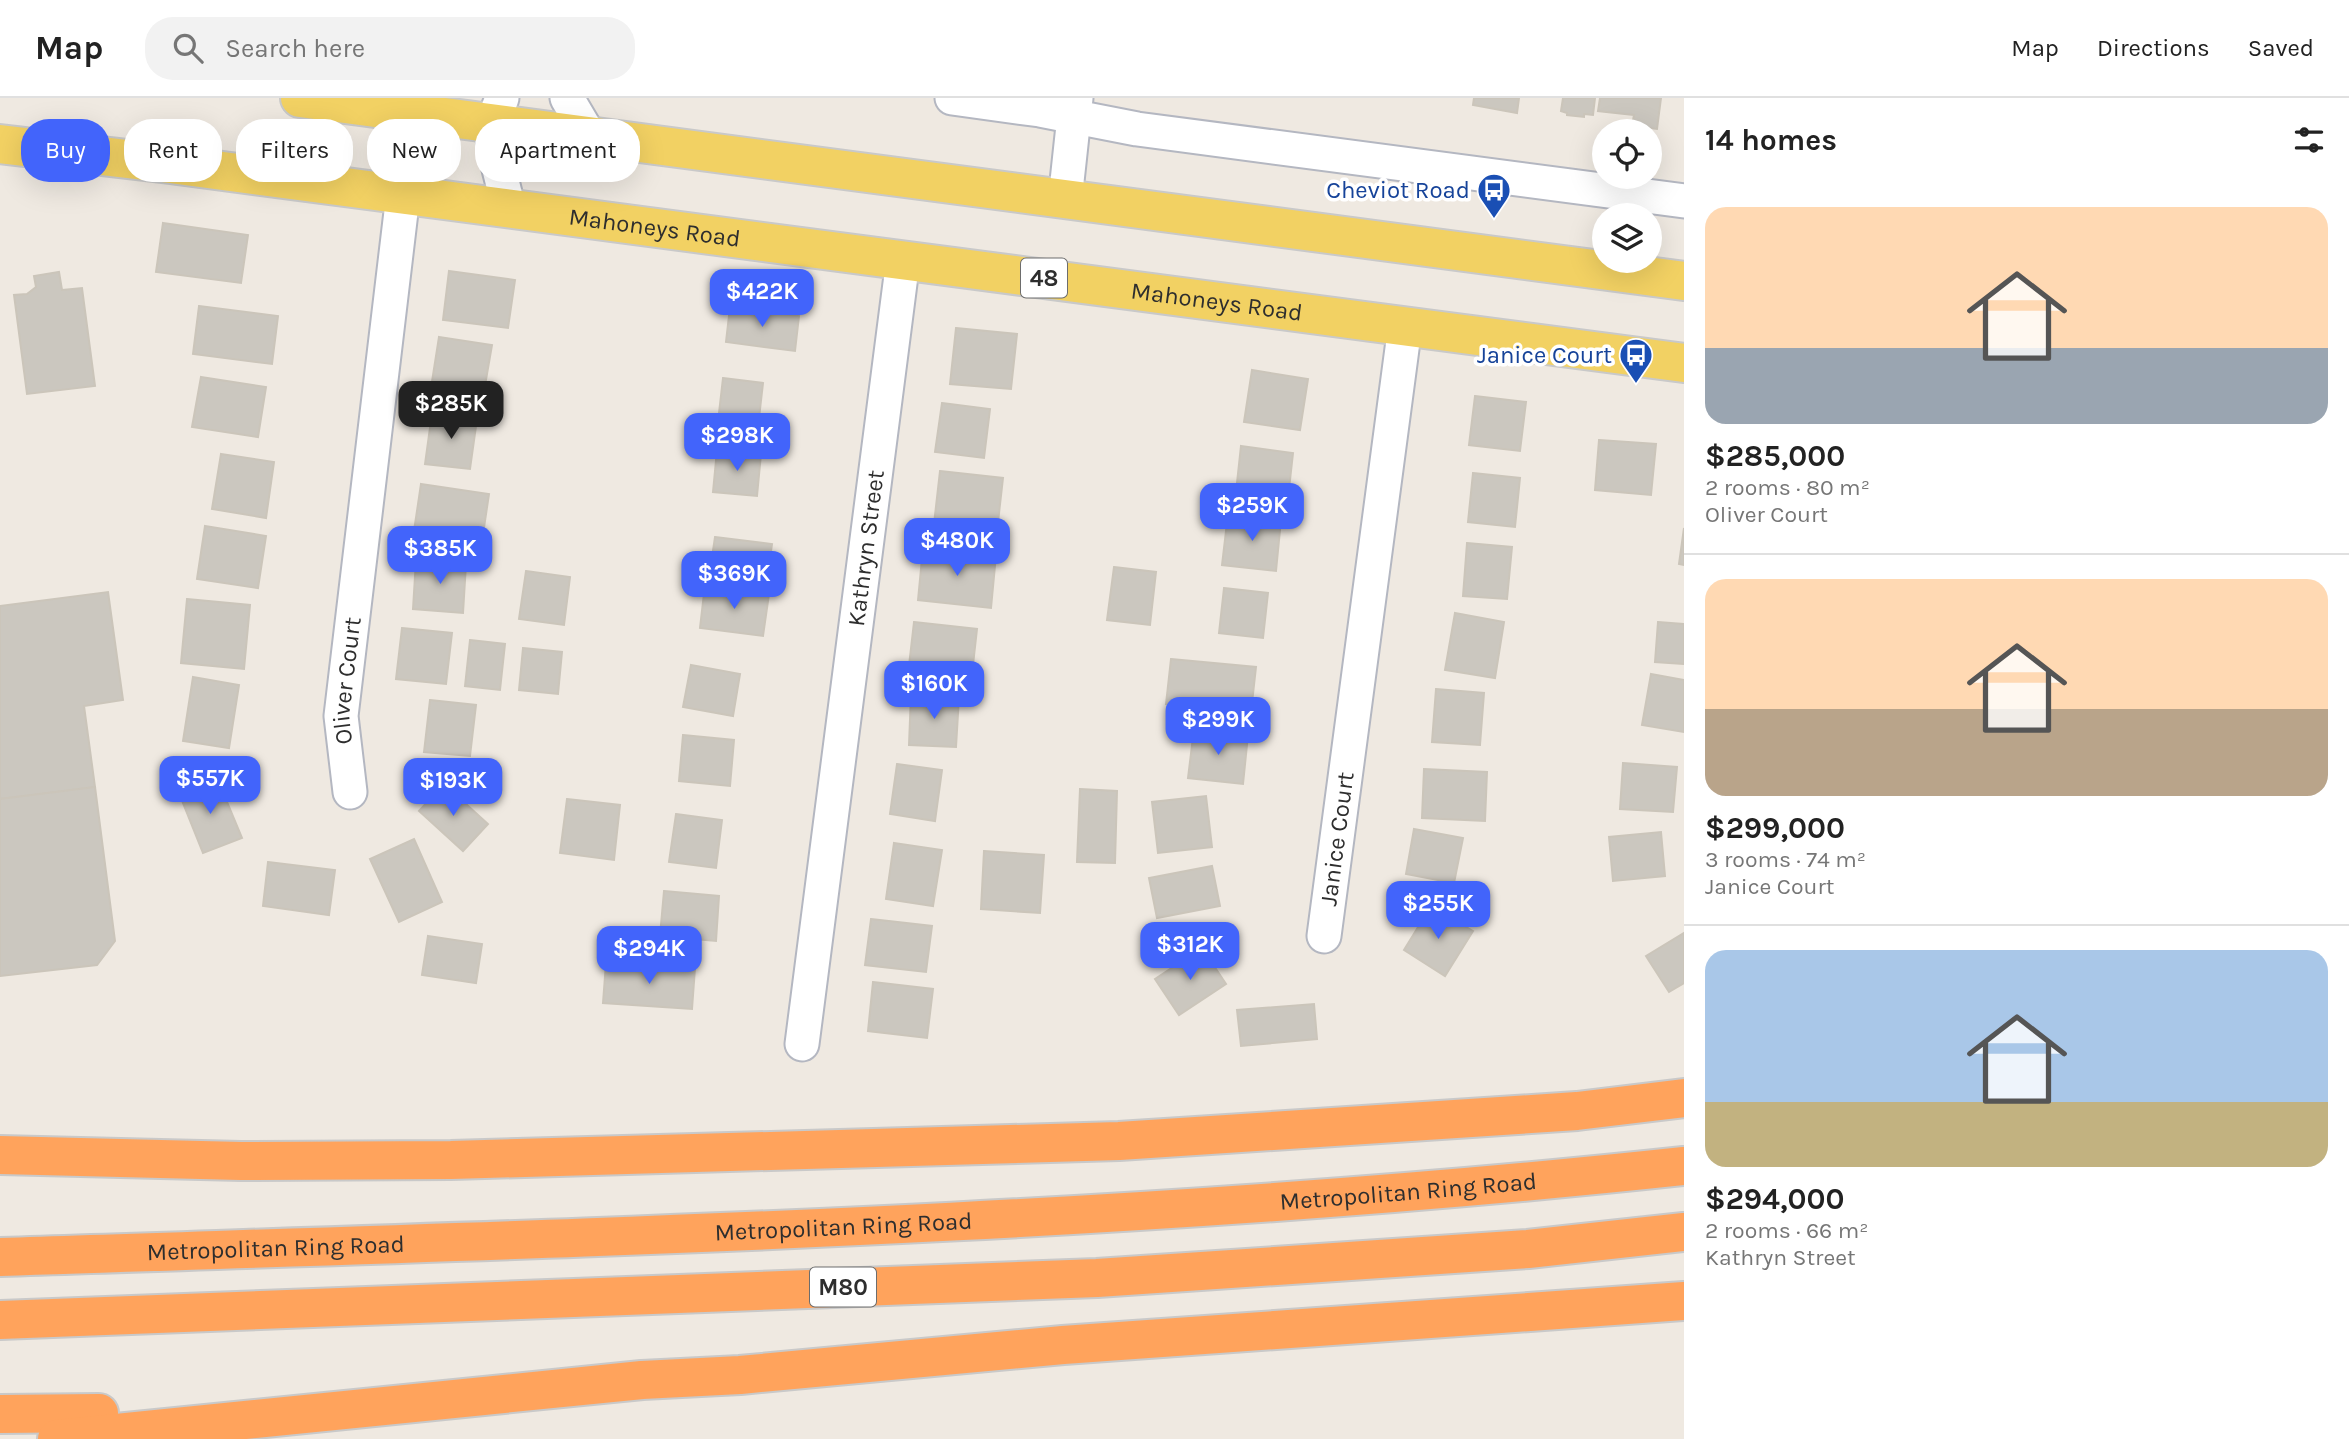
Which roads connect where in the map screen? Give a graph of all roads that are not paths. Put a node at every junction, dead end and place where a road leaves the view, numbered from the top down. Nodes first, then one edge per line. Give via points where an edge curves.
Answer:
1 (300, 98) edge
2 (567, 98) edge
3 (952, 98) edge
4 (1074, 107) edge
5 (497, 111) edge
6 (526, 119) edge
7 (579, 119) edge
8 (0, 144) edge
9 (640, 144) edge
10 (403, 195) junction
11 (1065, 200) junction
12 (1684, 201) edge
13 (509, 209) junction
14 (903, 260) junction
15 (1684, 281) edge
16 (1405, 326) junction
17 (1684, 363) edge
18 (349, 792) dead end
19 (1324, 936) dead end
20 (802, 1044) dead end
21 (1684, 1098) edge
22 (0, 1155) edge
23 (1684, 1166) edge
24 (1684, 1232) edge
25 (0, 1257) edge
26 (1684, 1301) edge
27 (0, 1320) edge
28 (332, 1410) junction
29 (0, 1414) edge
30 (57, 1439) edge

1 - 5 main road
2 - 7 street
3 - 4 street
4 - 11 street
4 - 12 street via 1150,131
5 - 6 main road
5 - 13 street via 494,149
8 - 10 main road, Mahoneys Road / 48
9 - 11 main road
10 - 13 main road, Mahoneys Road / 48
10 - 18 street, Oliver Court via 341,716
11 - 15 main road
13 - 14 main road, Mahoneys Road / 48
14 - 16 main road, Mahoneys Road / 48
14 - 20 street, Kathryn Street
16 - 17 main road, Mahoneys Road / 48
16 - 19 street, Janice Court
21 - 22 highway via 1577,1111 1119,1141 451,1160
23 - 25 highway, Metropolitan Ring Road via 1180,1208 762,1231
24 - 27 highway, M80 via 1528,1248 1097,1278
26 - 28 highway via 1063,1345
28 - 29 highway
28 - 30 highway

